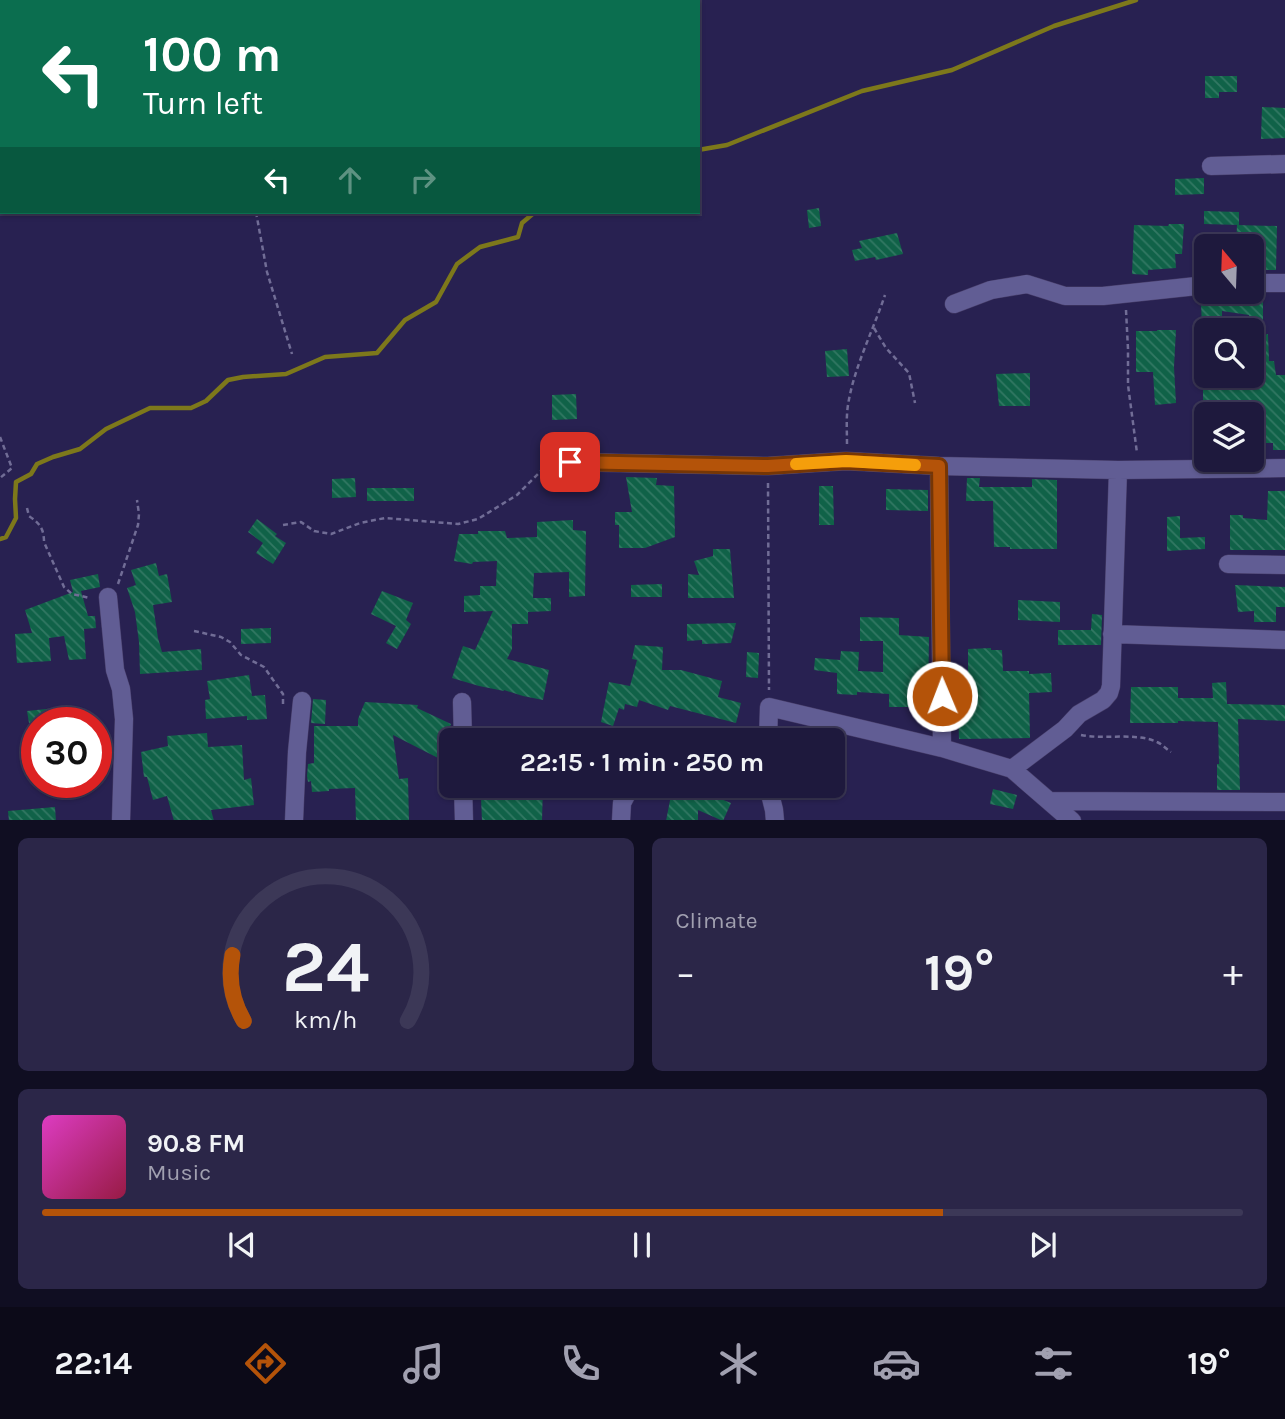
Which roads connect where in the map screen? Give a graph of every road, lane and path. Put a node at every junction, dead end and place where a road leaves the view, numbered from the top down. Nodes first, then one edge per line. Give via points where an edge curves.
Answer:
1 (1285, 164) edge
2 (1211, 166) dead end
3 (256, 214) edge
4 (1264, 283) edge
5 (1285, 284) edge
6 (1194, 286) edge
7 (1125, 293) junction
8 (885, 295) dead end
9 (954, 304) dead end
10 (874, 328) junction
11 (292, 354) dead end
12 (915, 403) dead end
13 (0, 437) edge
14 (846, 461) junction
15 (570, 462) joint
16 (768, 466) junction
17 (939, 466) junction
18 (1285, 468) edge
19 (1118, 470) junction
20 (1139, 470) junction
21 (0, 478) edge
22 (138, 500) dead end
23 (27, 508) dead end
24 (283, 525) dead end
25 (1228, 564) dead end
26 (1285, 565) edge
27 (109, 604) junction
28 (194, 631) dead end
29 (1112, 634) junction
30 (1285, 640) edge
31 (302, 701) dead end
32 (462, 702) dead end
33 (769, 707) junction
34 (284, 711) dead end
35 (463, 728) edge
36 (768, 728) edge
37 (1065, 729) junction
38 (942, 748) junction
39 (1171, 752) dead end
40 (1012, 769) junction
41 (463, 798) edge
42 (625, 798) edge
43 (772, 798) edge
44 (1049, 800) junction
45 (1285, 802) edge
46 (121, 820) edge
47 (294, 820) edge
48 (464, 820) edge
49 (621, 820) edge
50 (775, 820) edge
51 (1071, 820) edge

1 - 2 street
3 - 11 path via 267,272
4 - 5 street
6 - 7 street
7 - 9 street via 1065,296 1027,284 991,290
7 - 20 path via 1128,384
8 - 10 path
10 - 12 path via 909,373
10 - 14 path via 848,405
13 - 21 path via 12,468
14 - 16 street
14 - 17 street
15 - 16 street
15 - 24 path via 544,468 516,495 478,519 458,524 386,518 331,534 300,522
16 - 33 path
17 - 19 street
17 - 38 street
18 - 20 street
19 - 20 street
19 - 29 street
22 - 27 path via 133,544
23 - 27 path via 39,523 64,587 102,608
25 - 26 street
27 - 46 street via 124,719
28 - 34 path via 230,642 241,655 264,667 283,694
29 - 30 street
29 - 37 street via 1108,693
31 - 47 street
32 - 35 street
33 - 36 street
33 - 38 street
37 - 39 path via 1093,738 1155,741
37 - 40 street
38 - 40 street
40 - 44 street
41 - 48 street
42 - 49 street
43 - 50 street
44 - 45 street
44 - 51 street

